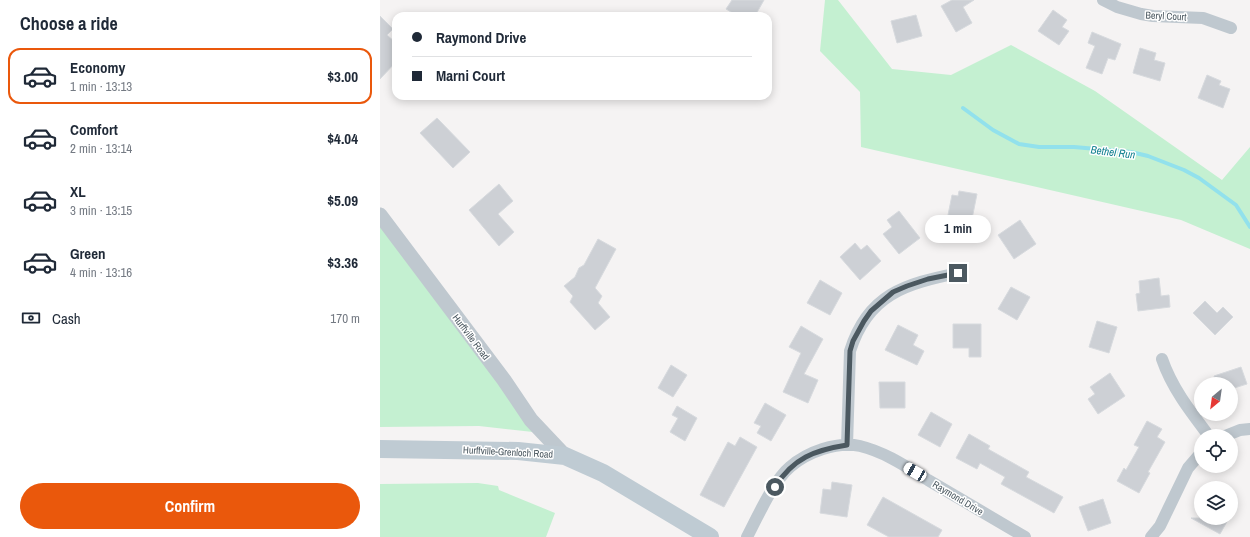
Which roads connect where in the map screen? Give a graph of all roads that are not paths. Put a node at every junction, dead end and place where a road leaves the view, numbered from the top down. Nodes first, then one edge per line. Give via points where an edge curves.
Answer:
1 (1103, 0) edge
2 (1231, 28) dead end
3 (380, 215) edge
4 (958, 273) dead end
5 (1162, 359) dead end
6 (1204, 429) edge
7 (1250, 429) edge
8 (1238, 431) edge
9 (847, 445) junction
10 (380, 449) edge
11 (565, 456) junction
12 (1194, 461) edge
13 (710, 537) edge
14 (747, 537) edge
15 (1025, 537) edge
16 (1151, 537) edge

1 - 2 street, Beryl Court via 1141,14 1203,18
3 - 11 street, Hurffville Road via 531,420
4 - 9 street via 928,279 893,292 871,311 864,321 850,351
5 - 6 street via 1175,389
7 - 8 street
9 - 14 street, Raymond Drive via 818,451 802,458 789,468 779,480
9 - 15 street, Raymond Drive via 860,446 887,456
10 - 11 main road, Hurffville-Grenloch Road via 518,451
11 - 13 main road, Hurffville-Grenloch Road via 603,474
12 - 16 street via 1160,526

